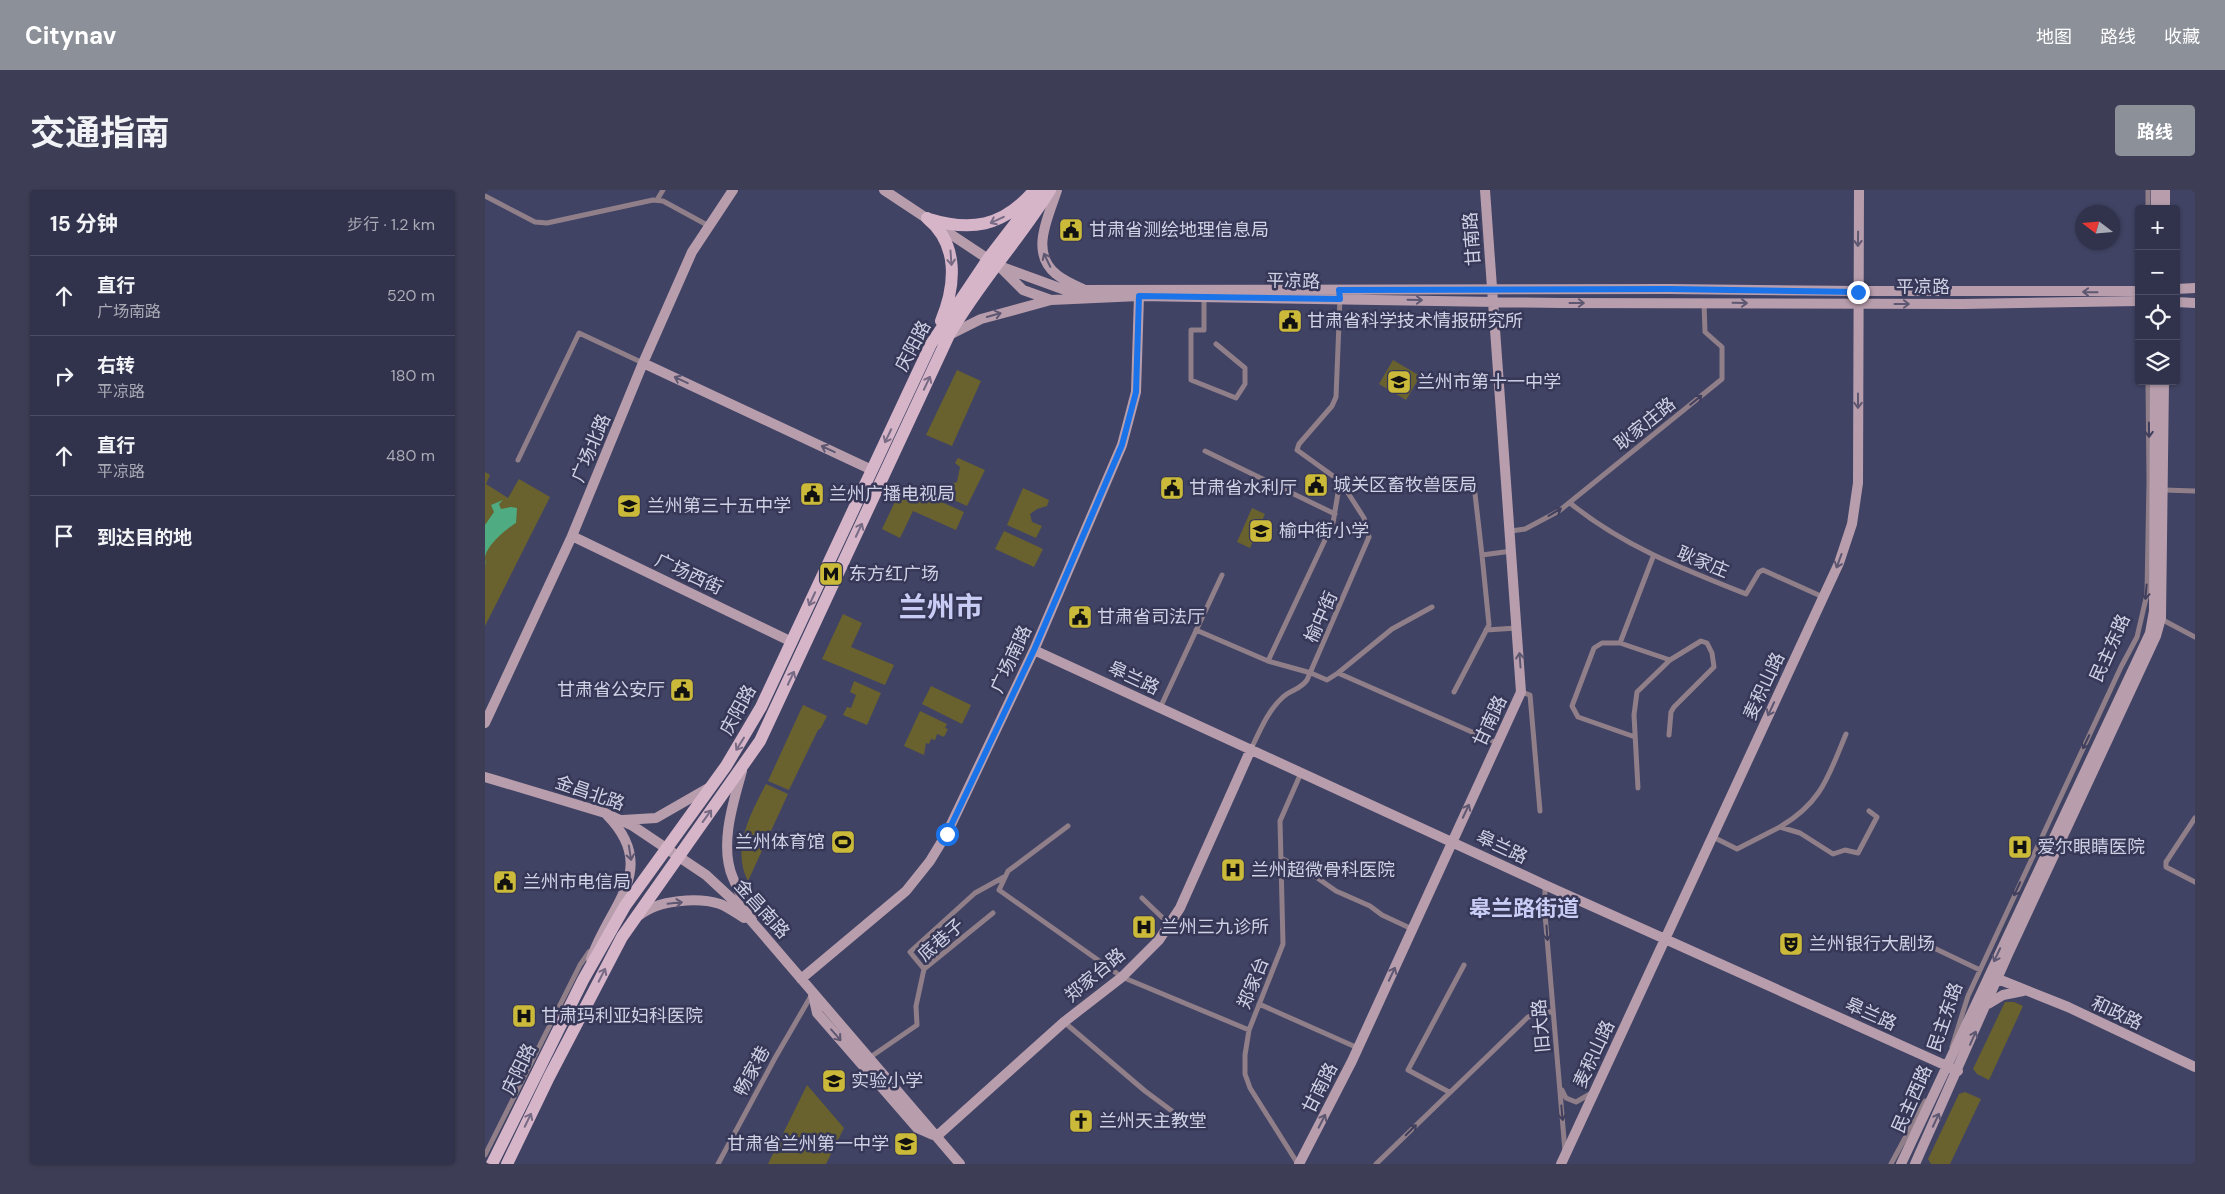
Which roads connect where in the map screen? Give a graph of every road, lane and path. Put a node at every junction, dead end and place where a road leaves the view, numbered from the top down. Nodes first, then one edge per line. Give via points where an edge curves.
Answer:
1 (663, 190) edge
2 (733, 190) edge
3 (884, 190) edge
4 (1034, 190) edge
5 (1041, 190) edge
6 (1050, 190) edge
7 (1057, 190) edge
8 (1062, 190) edge
9 (1485, 190) edge
10 (1859, 190) edge
11 (2148, 190) edge
12 (2156, 190) edge
13 (2165, 190) edge
14 (485, 196) edge
15 (657, 200) junction
16 (2148, 205) edge
17 (2156, 205) edge
18 (2165, 205) edge
19 (1052, 206) junction
20 (927, 218) junction
21 (709, 226) junction
22 (993, 262) junction
23 (2180, 288) edge
24 (2195, 288) edge
25 (1084, 290) junction
26 (1493, 290) junction
27 (2135, 291) edge
28 (1858, 292) junction
29 (1339, 294) junction
30 (1139, 296) junction
31 (1204, 298) junction
32 (1051, 300) junction
33 (1493, 301) junction
34 (2135, 301) edge
35 (1705, 302) junction
36 (2180, 302) edge
37 (2195, 303) edge
38 (1858, 304) junction
39 (949, 335) junction
40 (931, 344) junction
41 (1216, 344) dead end
42 (643, 363) junction
43 (2147, 385) edge
44 (2155, 385) edge
45 (2164, 385) edge
46 (1205, 451) dead end
47 (518, 460) dead end
48 (872, 470) junction
49 (1341, 482) junction
50 (1474, 484) dead end
51 (2164, 490) junction
52 (2195, 491) edge
53 (1569, 503) junction
54 (1335, 514) junction
55 (1511, 531) junction
56 (572, 536) junction
57 (1513, 551) junction
58 (1482, 554) junction
59 (1653, 556) junction
60 (1222, 575) dead end
61 (1823, 597) junction
62 (1432, 607) dead end
63 (2161, 618) junction
64 (1517, 628) junction
65 (1196, 630) junction
66 (1486, 630) junction
67 (2195, 637) edge
68 (792, 642) junction
69 (1620, 643) junction
70 (1034, 650) junction
71 (1670, 660) junction
72 (1268, 661) junction
73 (2126, 669) junction
74 (1311, 673) junction
75 (1338, 673) junction
76 (1454, 692) dead end
77 (1521, 692) junction
78 (1160, 708) junction
79 (485, 722) edge
80 (1846, 734) dead end
81 (1669, 735) dead end
82 (1635, 737) junction
83 (1498, 744) junction
84 (1251, 750) junction
85 (744, 764) junction
86 (1301, 773) junction
87 (485, 776) edge
88 (712, 785) junction
89 (1638, 788) dead end
90 (1540, 811) dead end
91 (1869, 811) dead end
92 (605, 813) junction
93 (2195, 818) edge
94 (622, 820) junction
95 (1068, 826) dead end
96 (1780, 827) junction
97 (1712, 836) junction
98 (1452, 842) junction
99 (672, 851) junction
100 (1281, 858) junction
101 (1004, 877) junction
102 (2195, 882) edge
103 (1545, 885) junction
104 (1142, 898) dead end
105 (993, 913) dead end
106 (1169, 925) junction
107 (1412, 929) junction
108 (762, 933) junction
109 (622, 937) junction
110 (1665, 938) junction
111 (1915, 939) dead end
112 (596, 944) junction
113 (1464, 965) dead end
114 (924, 969) junction
115 (1984, 973) junction
116 (1122, 977) junction
117 (801, 979) junction
118 (1999, 979) junction
119 (583, 980) junction
120 (2024, 991) junction
121 (813, 994) junction
122 (1259, 1004) junction
123 (1988, 1005) junction
124 (1553, 1011) junction
125 (1064, 1022) junction
126 (1249, 1030) junction
127 (1358, 1048) junction
128 (869, 1058) junction
129 (1946, 1065) junction
130 (2195, 1068) edge
131 (1958, 1070) junction
132 (1559, 1076) junction
133 (1601, 1077) junction
134 (1449, 1092) junction
135 (1176, 1114) dead end
136 (937, 1136) junction
137 (485, 1155) edge
138 (1564, 1161) edge
139 (492, 1164) edge
140 (507, 1164) edge
141 (718, 1164) edge
142 (960, 1164) edge
143 (1298, 1164) edge
144 (1376, 1164) edge
145 (1891, 1164) edge
146 (1901, 1164) edge
147 (1915, 1164) edge

1 - 15 street
2 - 21 street, 广场北路
3 - 20 street, 平凉路
4 -> 20 main road via 1011,213 985,225 952,224
5 - 22 main road
6 - 22 main road
7 - 19 street
8 - 19 street
9 - 26 street, 甘南路
10 -> 28 street, 麦积山路
11 - 16 street
12 - 17 street
13 - 18 street
14 - 15 street via 535,222 547,223
15 - 21 street
25 -> 19 street via 1055,274 1045,259 1043,230
20 - 22 street, 平凉路
20 -> 40 main road via 943,235 951,255 951,282 945,313
21 - 42 street, 广场北路 via 692,252
22 - 25 street, 平凉路 via 1065,290
22 - 32 street, 平凉路 via 1023,290
22 - 39 main road, 庆阳路
22 - 40 main road, 庆阳路
23 - 24 street
25 - 29 street, 平凉路
26 - 28 street, 平凉路
26 - 29 street, 平凉路
26 - 33 street, 甘南路
27 -> 28 street, 平凉路
28 - 38 street, 麦积山路
29 - 31 street, 平凉路
29 -> 33 street, 平凉路
29 - 49 street, 榆中街 via 1336,397 1297,450
30 - 31 street, 平凉路
30 - 32 street, 平凉路
30 - 70 street, 广场南路 via 1138,370 1131,416 1122,445
31 - 41 street via 1204,330 1191,330 1191,380 1236,398 1245,384 1245,368
39 -> 32 street via 981,319
33 -> 35 street, 平凉路
33 - 55 street, 甘南路
38 -> 34 street, 平凉路
35 -> 38 street, 平凉路
53 -> 35 street, 耿家庄路 via 1722,379 1722,347 1705,332
36 - 37 street
38 -> 61 street, 麦积山路 via 1857,483 1851,524 1839,563
85 -> 39 main road, 庆阳路 via 760,741 784,692
40 -> 48 main road, 庆阳路
42 - 47 street via 579,333
48 -> 42 street
42 - 56 street, 广场北路
43 -> 73 street, 民主东路 via 2147,594
44 - 73 street, 民主东路 via 2154,611 2150,633
45 - 51 street, 民主东路
46 - 54 street
48 -> 68 main road, 庆阳路
49 - 54 street, 榆中街
49 - 74 street, 榆中街 via 1364,518 1369,537
50 - 58 street
51 - 52 street
51 - 63 street, 民主东路
55 -> 53 street, 耿家庄路 via 1525,529
53 - 59 street, 耿家庄 via 1596,524
54 - 72 street, 榆中街
55 - 57 street, 甘南路
56 - 68 street, 广场西街
56 - 79 street, 广场北路
57 - 58 street
57 - 64 street, 甘南路
58 - 66 street via 1489,625
59 - 61 street, 耿家庄 via 1746,594 1763,570
59 - 69 street
60 - 65 street
61 -> 97 street, 麦积山路
62 - 75 street via 1392,629
63 - 67 street
63 - 118 street, 民主东路 via 2156,636
64 - 66 street
77 -> 64 street, 甘南路
65 - 72 street
65 - 78 street
66 - 76 street
68 -> 88 main road, 庆阳路 via 761,708
69 - 71 street
69 - 82 street via 1602,643 1594,648 1572,706 1578,717
70 - 78 street, 皋兰路
70 - 117 street, 广场南路 via 947,834 930,861 905,892
71 - 81 street via 1701,641 1707,642 1714,667 1674,707
71 - 82 street via 1637,692
72 - 74 street
73 -> 115 street, 民主东路
74 - 75 street via 1327,680
74 - 84 street, 榆中街 via 1303,686 1283,697 1270,711
75 - 83 street
77 - 83 street, 甘南路
77 - 90 street via 1530,695
78 - 84 street, 皋兰路
80 - 96 street via 1825,783 1811,804 1802,814
82 - 89 street
98 -> 83 street, 甘南路
84 - 86 street, 皋兰路
84 - 106 street, 郑家台路 via 1180,908
99 -> 85 main road, 庆阳路
85 - 108 street via 733,800 727,846 732,877
86 - 98 street, 皋兰路
86 - 100 street, 郑家台 via 1280,821
87 - 92 street, 金昌北路
88 - 94 street via 656,818
88 - 99 main road, 庆阳路
91 - 96 street via 1877,817 1858,853 1845,850 1833,854 1800,834
92 - 94 street, 金昌北路
92 -> 112 street via 622,830 632,855 625,889
93 - 102 street via 2165,862 2170,871
94 - 99 street, 金昌北路
95 - 101 street via 1008,870
96 - 97 street via 1737,849
97 - 110 street, 麦积山路
98 - 103 street, 皋兰路
98 - 107 street, 甘南路
99 - 108 street, 金昌南路 via 719,886
99 - 109 main road, 庆阳路
99 - 119 main road, 庆阳路 via 625,906
100 - 107 street via 1335,891
100 - 122 street, 郑家台 via 1283,944
101 - 114 street via 975,894 910,952
101 - 116 street via 999,890
103 - 110 street, 皋兰路
103 -> 124 street, 旧大路
104 - 106 street
105 - 114 street, 底巷子
106 - 116 street, 郑家台路 via 1159,940
127 -> 107 street, 甘南路
109 -> 108 street via 647,909 691,902 719,904 743,917
108 - 117 street, 金昌南路
140 -> 109 main road, 庆阳路
110 - 129 street, 皋兰路
110 - 133 street, 麦积山路
111 - 115 street
112 - 119 street
112 - 137 street via 581,965
113 - 134 street via 1409,1070
114 - 128 street, 底巷子 via 916,1006 917,1026
115 - 118 street, 和政路
115 - 129 street, 民主东路
116 - 125 street, 郑家台路
116 - 126 street
117 - 121 street, 金昌南路
118 - 120 street, 和政路
118 - 123 street, 民主东路
119 - 139 main road, 庆阳路
120 - 123 street via 2003,995
120 - 130 street, 和政路 via 2068,1007
121 - 128 street, 金昌南路
121 -> 136 street, 金昌南路 via 817,1013 909,1119 917,1128
121 - 141 street, 畅家巷
122 - 126 street, 郑家台
122 - 127 street
131 -> 123 street, 民主东路
124 - 132 street, 旧大路
124 - 134 street via 1529,1016
125 - 135 street
125 - 136 street, 郑家台路
126 - 143 street, 郑家台 via 1245,1074 1250,1088
143 -> 127 street, 甘南路
128 - 136 street, 金昌南路
129 - 131 street, 皋兰路
129 - 145 street, 民主西路
129 - 146 street, 民主西路
147 -> 131 street, 民主西路
132 - 133 street via 1563,1094 1576,1102 1589,1095
132 -> 138 street, 旧大路
133 - 138 street, 麦积山路
144 -> 134 street
136 - 142 street, 金昌南路

